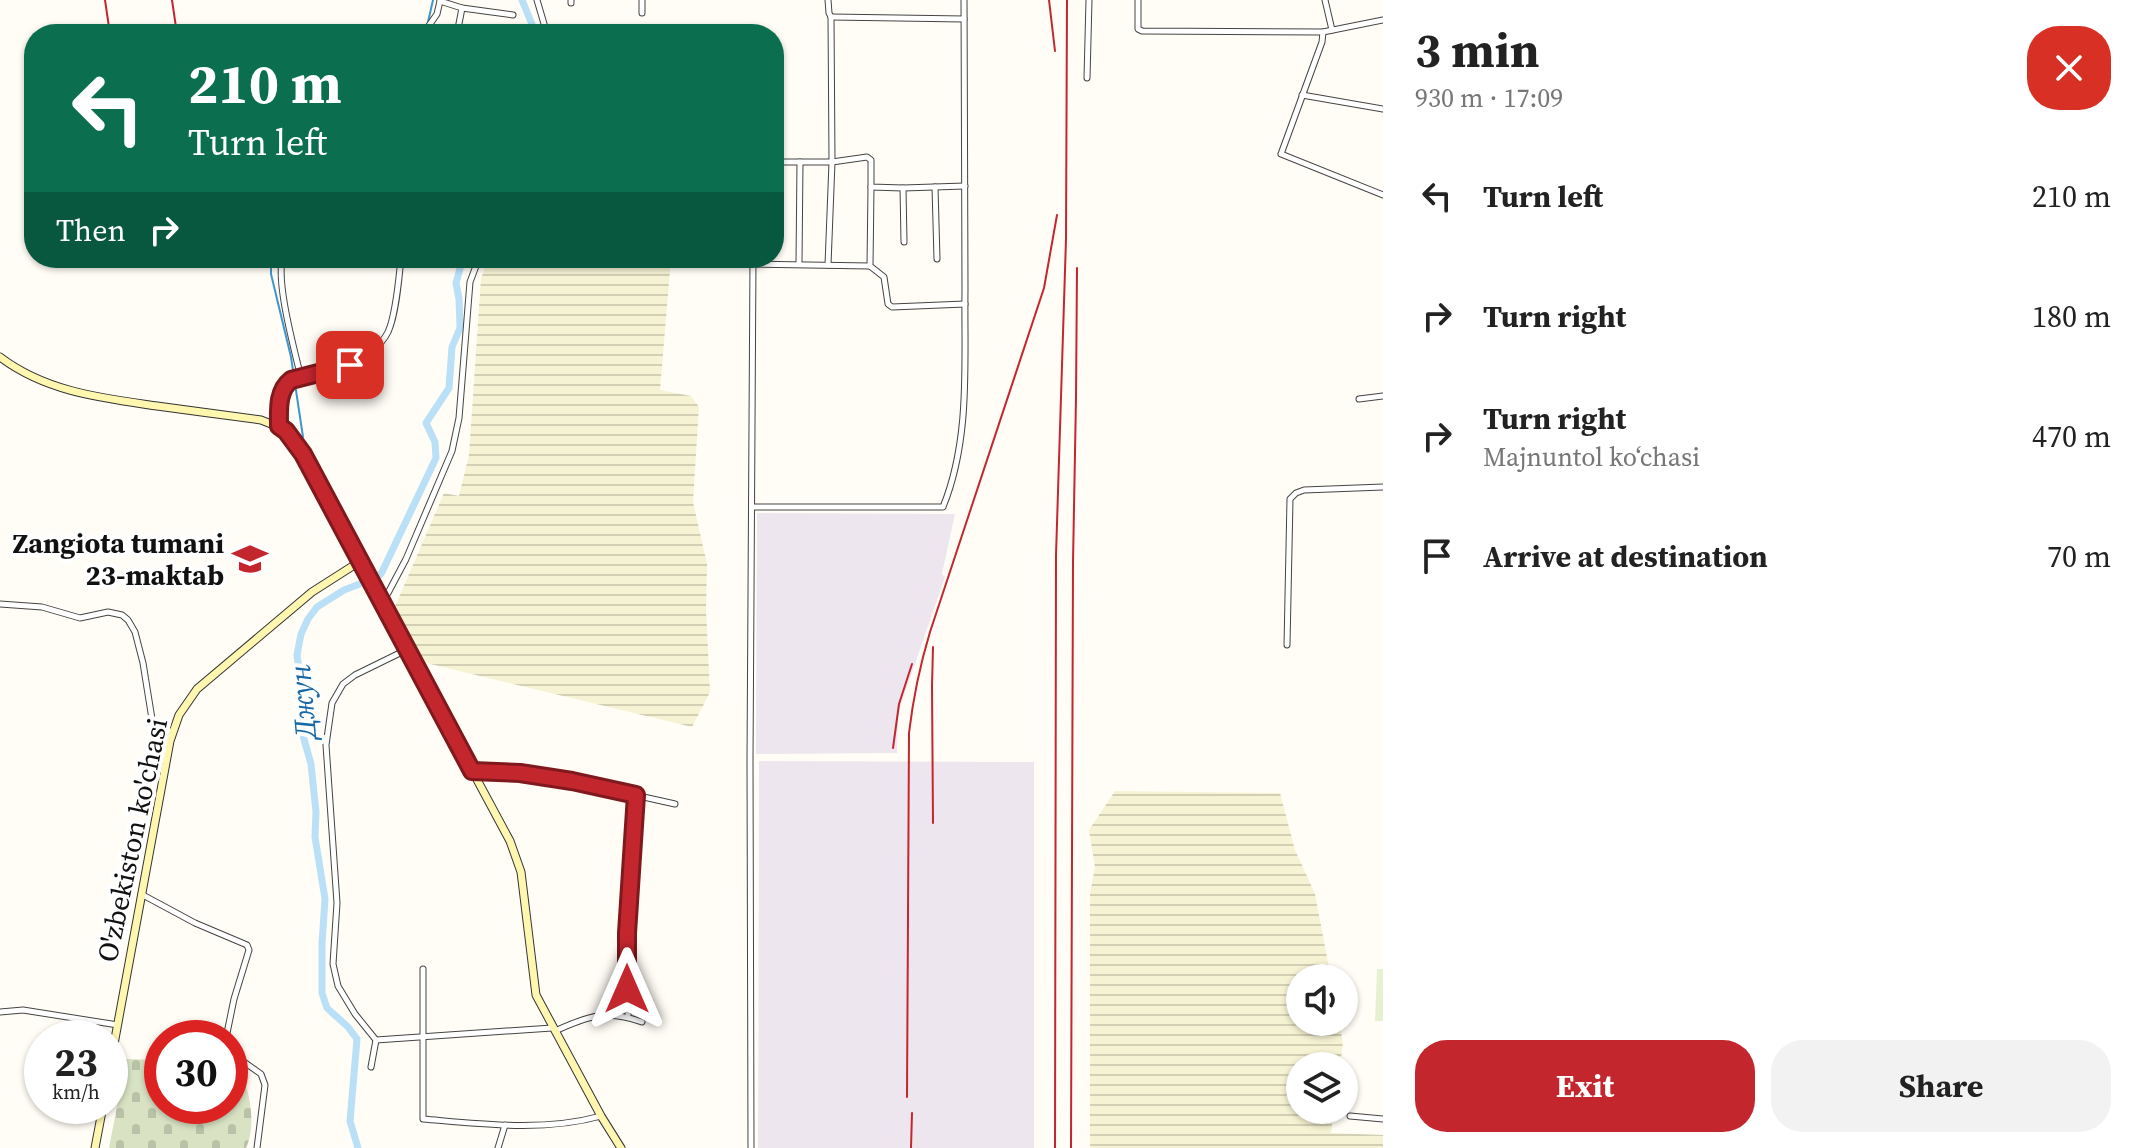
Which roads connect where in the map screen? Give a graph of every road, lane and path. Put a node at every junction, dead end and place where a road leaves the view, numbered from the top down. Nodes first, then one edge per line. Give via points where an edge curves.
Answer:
1 (537, 0) edge
2 (642, 0) edge
3 (828, 0) edge
4 (964, 0) edge
5 (1089, 0) edge
6 (1138, 0) edge
7 (1325, 0) edge
8 (440, 1) edge
9 (462, 8) junction
10 (642, 13) dead end
11 (513, 15) dead end
12 (831, 17) junction
13 (964, 19) junction
14 (1383, 20) edge
15 (430, 24) edge
16 (459, 24) edge
17 (544, 24) edge
18 (1332, 30) junction
19 (1323, 32) junction
20 (1087, 78) dead end
21 (1302, 95) junction
22 (1383, 109) edge
23 (784, 162) edge
24 (800, 162) junction
25 (832, 162) junction
26 (965, 186) junction
27 (871, 187) junction
28 (935, 187) junction
29 (903, 188) junction
30 (1383, 195) edge
31 (904, 242) dead end
32 (937, 259) dead end
33 (784, 262) edge
34 (799, 263) junction
35 (828, 265) junction
36 (870, 266) junction
37 (280, 268) edge
38 (399, 268) edge
39 (475, 268) edge
40 (753, 268) edge
41 (965, 304) junction
42 (0, 357) edge
43 (296, 379) junction
44 (1383, 396) edge
45 (1359, 399) dead end
46 (279, 426) junction
47 (1383, 487) edge
48 (752, 507) junction
49 (359, 562) junction
50 (381, 600) junction
51 (0, 604) edge
52 (1287, 645) dead end
53 (406, 650) junction
54 (172, 732) junction
55 (472, 771) junction
56 (636, 795) junction
57 (675, 804) dead end
58 (141, 894) junction
59 (423, 969) dead end
60 (0, 1012) edge
61 (628, 1016) junction
62 (86, 1020) edge
63 (119, 1020) edge
64 (230, 1020) edge
65 (642, 1022) dead end
66 (553, 1030) junction
67 (423, 1038) junction
68 (376, 1040) junction
69 (248, 1065) edge
70 (371, 1067) dead end
71 (601, 1116) junction
72 (1358, 1117) edge
73 (1383, 1119) edge
74 (100, 1124) edge
75 (505, 1125) junction
76 (95, 1148) edge
77 (257, 1148) edge
78 (498, 1148) edge
79 (621, 1148) edge
80 (751, 1148) edge

1 - 17 street
2 - 10 street
3 - 12 street
4 - 13 street
5 - 20 street
6 - 19 street via 1142,31
7 - 18 street
8 - 9 street
8 - 15 street
9 - 11 street
9 - 16 street
12 - 13 street
12 - 25 street
13 - 26 street
14 - 18 street
18 - 19 street
19 - 21 street
21 - 22 street
21 - 30 street via 1281,154
23 - 24 street
24 - 25 street
24 - 34 street
25 - 27 street via 870,158
25 - 35 street
26 - 28 street
26 - 41 street
27 - 29 street
27 - 36 street
28 - 29 street
28 - 32 street
29 - 31 street
33 - 34 street
34 - 35 street
35 - 36 street
36 - 41 street via 884,277 892,307
37 - 43 street
38 - 43 street via 390,329 378,347 350,365
39 - 50 street via 452,451 406,559
40 - 48 street
41 - 48 street via 963,431 943,507
42 - 46 main road via 58,388
43 - 46 street via 286,383 279,402
44 - 45 street
46 - 49 main road via 303,454
47 - 52 street via 1304,490 1290,499
48 - 80 street
49 - 50 main road
49 - 54 main road, O'zbekiston ko'chasi via 312,592 208,679 189,699
50 - 53 main road
51 - 54 street via 42,607 80,618 122,615 135,632 152,719
53 - 55 main road
53 - 68 street via 343,684 332,703 326,745 337,903 333,964 338,986
54 - 58 main road, O'zbekiston ko'chasi
55 - 56 street via 520,773
55 - 66 main road via 521,872 536,995
56 - 57 street
56 - 61 street via 627,933
58 - 63 main road, O'zbekiston ko'chasi
58 - 64 street via 247,945
59 - 67 street
60 - 62 street via 23,1010
61 - 65 street
61 - 66 street via 592,1015
66 - 67 street
66 - 71 main road
67 - 68 street
67 - 75 street via 423,1119
68 - 70 street
69 - 77 street via 261,1074 265,1085
71 - 75 street via 576,1124
71 - 79 main road
72 - 73 street
74 - 76 main road
75 - 78 street

